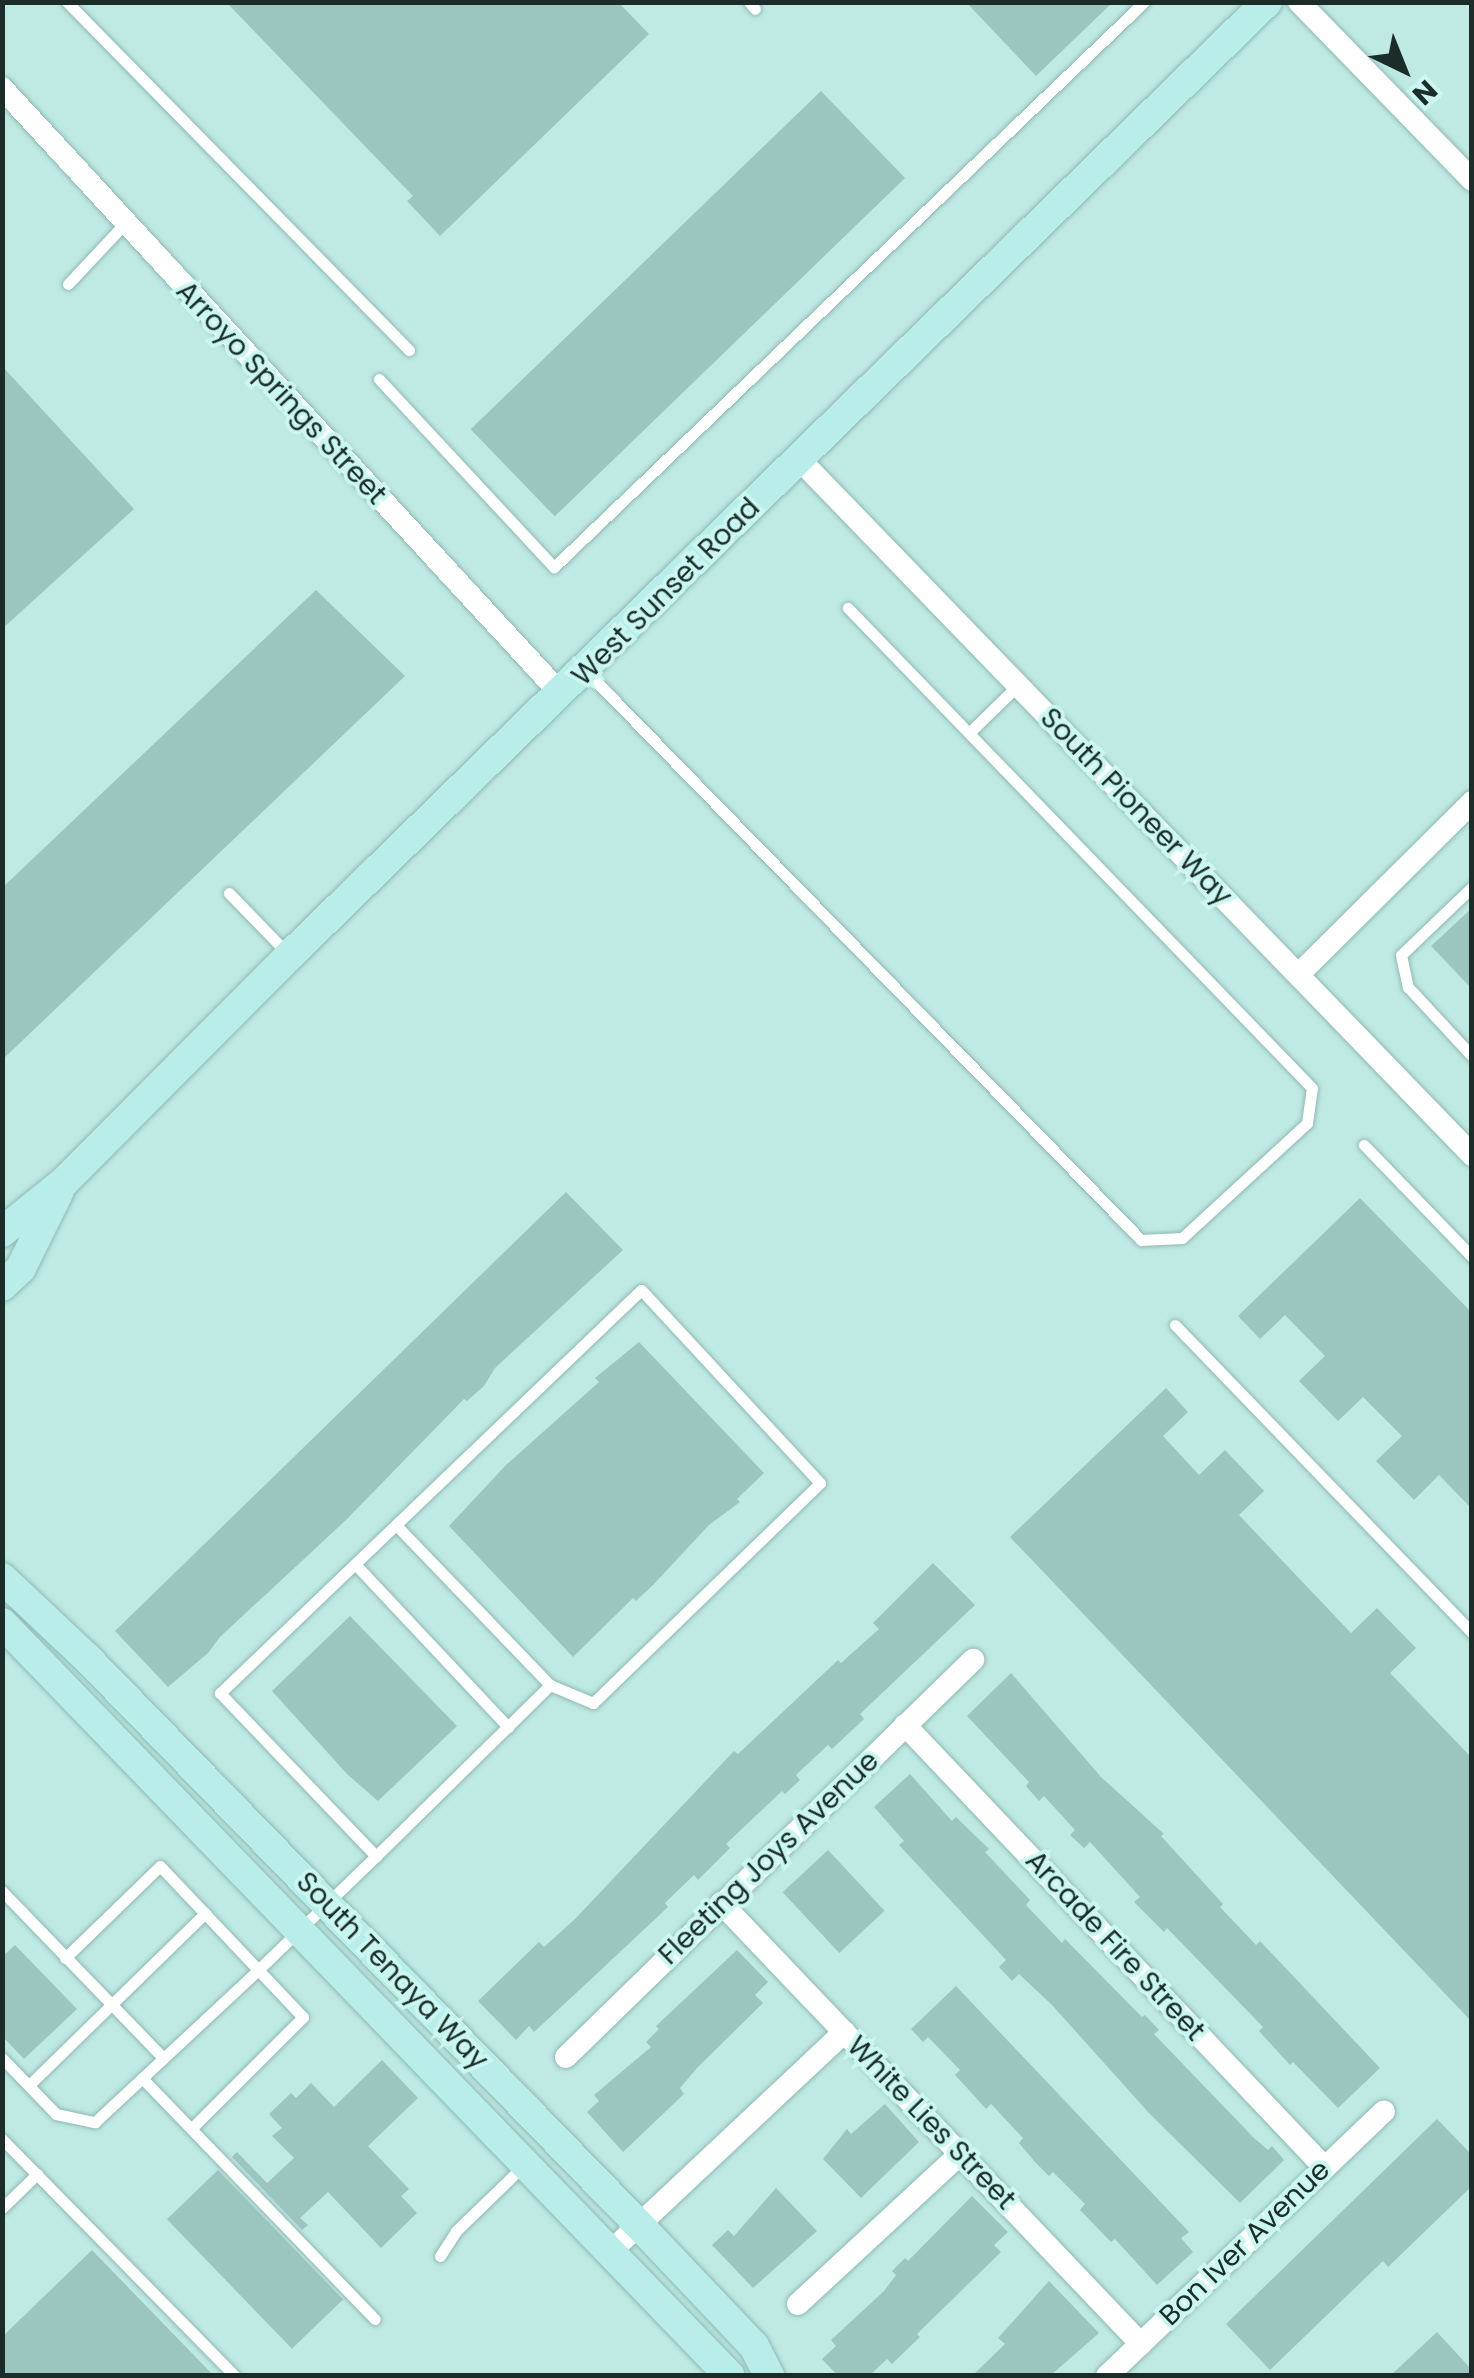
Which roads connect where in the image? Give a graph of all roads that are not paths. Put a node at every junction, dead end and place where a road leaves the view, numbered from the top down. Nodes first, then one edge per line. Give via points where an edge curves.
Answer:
1 (67, 2) edge
2 (1144, 2) edge
3 (1268, 2) edge
4 (1299, 2) edge
5 (2, 88) edge
6 (1472, 180) edge
7 (126, 223) junction
8 (68, 284) dead end
9 (408, 350) dead end
10 (379, 379) dead end
11 (800, 460) junction
12 (848, 608) dead end
13 (586, 671) junction
14 (1018, 685) junction
15 (562, 694) junction
16 (969, 733) junction
17 (1472, 802) edge
18 (1472, 886) edge
19 (229, 893) dead end
20 (290, 955) junction
21 (1298, 974) junction
22 (1472, 1056) edge
23 (1364, 1145) dead end
24 (1472, 1155) edge
25 (64, 1182) junction
26 (2, 1232) edge
27 (1472, 1258) edge
28 (2, 1286) edge
29 (1175, 1324) dead end
30 (396, 1524) junction
31 (355, 1564) junction
32 (2, 1578) edge
33 (2, 1623) edge
34 (1472, 1633) edge
35 (973, 1660) dead end
36 (550, 1685) junction
37 (905, 1724) junction
38 (508, 1726) junction
39 (376, 1856) junction
40 (2, 1892) edge
41 (721, 1902) junction
42 (326, 1903) junction
43 (205, 1914) junction
44 (299, 1930) junction
45 (65, 1958) junction
46 (258, 1970) junction
47 (111, 2005) junction
48 (844, 2032) junction
49 (566, 2057) dead end
50 (2, 2058) edge
51 (164, 2058) junction
52 (142, 2078) junction
53 (29, 2086) junction
54 (1384, 2111) dead end
55 (191, 2129) junction
56 (2, 2139) edge
57 (960, 2154) junction
58 (525, 2164) junction
59 (1325, 2168) junction
60 (37, 2174) junction
61 (2, 2208) edge
62 (640, 2224) junction
63 (610, 2253) junction
64 (440, 2256) dead end
65 (798, 2304) dead end
66 (375, 2319) dead end
67 (1140, 2344) junction
68 (235, 2376) edge
69 (730, 2376) edge
70 (769, 2376) edge
71 (1107, 2376) edge

1 - 9 lane
2 - 10 lane via 554,567
3 - 11 street, West Sunset Road
4 - 6 street
5 - 7 street, Arroyo Springs Street
7 - 8 lane
7 - 15 street, Arroyo Springs Street
11 - 13 street, West Sunset Road
11 - 14 street, South Pioneer Way
12 - 16 lane
13 - 15 street, West Sunset Road
13 - 16 lane via 1141,1240 1182,1238 1307,1123 1312,1088
14 - 16 lane
14 - 21 street, South Pioneer Way
15 - 20 street, West Sunset Road
17 - 21 street
18 - 22 lane via 1401,956 1408,987
19 - 20 lane
20 - 25 street, West Sunset Road
21 - 24 street, South Pioneer Way
23 - 27 lane
25 - 26 street, West Sunset Road
25 - 28 street, West Sunset Road via 21,1268
29 - 34 lane
30 - 31 lane
30 - 36 lane
30 - 36 lane via 641,1290 820,1483 593,1703
31 - 38 lane
31 - 39 lane via 220,1694
32 - 42 street, South Tenaya Way
33 - 44 street, South Tenaya Way
35 - 37 street, Fleeting Joys Avenue
36 - 38 lane
37 - 41 street, Fleeting Joys Avenue
37 - 59 street, Arcade Fire Street
38 - 39 lane
39 - 42 lane
40 - 45 lane
41 - 48 street, White Lies Street
41 - 49 street, Fleeting Joys Avenue
42 - 44 lane
42 - 62 street, South Tenaya Way
43 - 45 lane via 160,1866
43 - 46 lane
43 - 47 lane
44 - 46 lane
44 - 58 street, South Tenaya Way
45 - 47 lane
46 - 51 lane
46 - 55 lane via 303,2017
47 - 51 lane
47 - 53 lane
48 - 57 street, White Lies Street
48 - 62 street
50 - 53 lane
51 - 52 lane
52 - 53 lane via 96,2122 56,2114
52 - 55 lane
54 - 59 street, Bon Iver Avenue
55 - 66 lane
56 - 60 lane
57 - 65 street
57 - 67 street, White Lies Street
58 - 63 street, South Tenaya Way
58 - 64 lane via 456,2230
59 - 67 street, Bon Iver Avenue
60 - 61 lane
60 - 68 lane
62 - 63 street
62 - 70 street, South Tenaya Way via 754,2346
63 - 69 street, South Tenaya Way
67 - 71 street, Bon Iver Avenue

